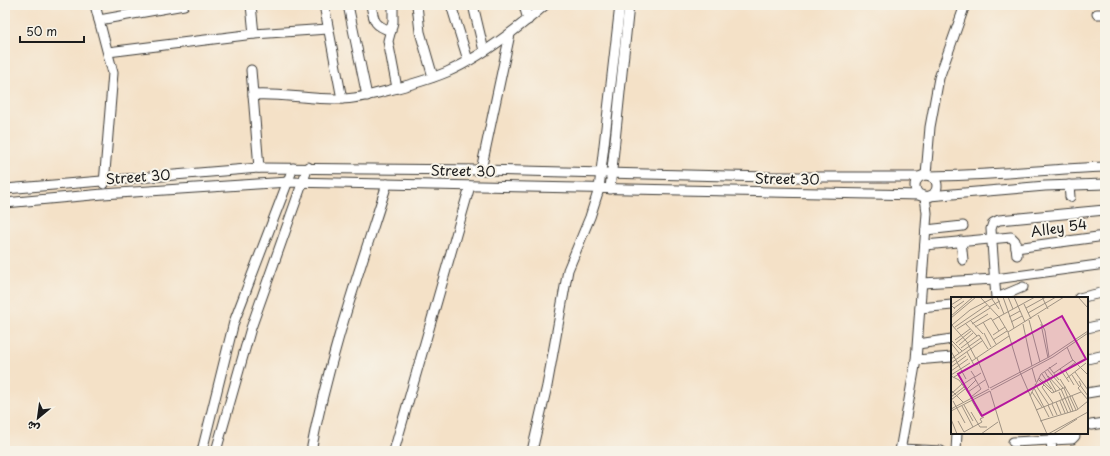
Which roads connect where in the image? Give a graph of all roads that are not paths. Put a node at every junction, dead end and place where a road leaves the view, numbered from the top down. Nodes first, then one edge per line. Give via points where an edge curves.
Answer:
1 (95, 5) edge
2 (184, 5) edge
3 (251, 5) edge
4 (324, 5) edge
5 (348, 5) edge
6 (371, 5) edge
7 (393, 5) edge
8 (417, 5) edge
9 (451, 5) edge
10 (473, 5) edge
11 (524, 5) edge
12 (546, 5) edge
13 (620, 5) edge
14 (629, 5) edge
15 (965, 5) edge
16 (99, 20) junction
17 (528, 20) junction
18 (328, 30) junction
19 (391, 31) junction
20 (254, 34) junction
21 (510, 34) junction
22 (484, 51) junction
23 (108, 52) junction
24 (468, 60) junction
25 (251, 70) dead end
26 (433, 77) junction
27 (396, 88) junction
28 (253, 95) junction
29 (367, 96) junction
30 (342, 99) junction
31 (1105, 167) edge
32 (259, 168) junction
33 (293, 168) junction
34 (308, 168) junction
35 (481, 170) junction
36 (513, 170) junction
37 (600, 172) junction
38 (611, 172) junction
39 (925, 176) junction
40 (104, 180) junction
41 (289, 182) junction
42 (304, 182) junction
43 (387, 184) junction
44 (1105, 184) edge
45 (1069, 185) junction
46 (470, 186) junction
47 (513, 187) junction
48 (5, 189) edge
49 (599, 189) junction
50 (610, 189) junction
51 (102, 194) junction
52 (925, 196) junction
53 (1070, 197) dead end
54 (5, 204) edge
55 (1105, 210) edge
56 (963, 226) dead end
57 (926, 230) junction
58 (991, 234) junction
59 (1105, 236) edge
60 (961, 241) junction
61 (925, 245) junction
62 (963, 260) dead end
63 (1105, 264) edge
64 (995, 278) junction
65 (922, 283) junction
66 (1023, 288) dead end
67 (1105, 292) edge
68 (997, 297) edge
69 (1000, 297) edge
70 (1082, 297) edge
71 (951, 305) edge
72 (920, 308) junction
73 (234, 322) junction
74 (1105, 324) edge
75 (251, 328) junction
76 (1088, 328) edge
77 (951, 339) edge
78 (918, 344) junction
79 (1105, 355) edge
80 (951, 357) edge
81 (1088, 359) edge
82 (916, 360) junction
83 (1105, 390) edge
84 (1088, 393) edge
85 (1105, 423) edge
86 (1091, 425) dead end
87 (957, 434) edge
88 (1075, 434) edge
89 (1051, 440) junction
90 (1013, 442) dead end
91 (900, 450) edge
92 (202, 451) edge
93 (216, 451) edge
94 (311, 451) edge
95 (394, 451) edge
96 (532, 451) edge
97 (941, 451) edge
98 (956, 451) edge
99 (1052, 451) edge

1 - 16 street
2 - 16 street
3 - 20 street
4 - 18 street
5 - 29 street
6 - 19 street via 374,22
7 - 19 street
8 - 26 street via 420,32
9 - 24 street
10 - 22 street
11 - 17 street
12 - 17 street
13 - 37 street
14 - 38 street
15 - 39 street via 939,78
16 - 23 street
17 - 21 street
18 - 20 street
18 - 30 street
19 - 27 street via 388,41
20 - 23 street
21 - 22 street
21 - 35 street
22 - 24 street
23 - 40 street via 113,84
24 - 26 street
25 - 28 street
26 - 27 street
27 - 29 street
28 - 30 street via 276,94
28 - 32 street
29 - 30 street
31 - 39 street, Street 30 via 969,176
32 - 33 street, Street 30
32 - 40 street, Street 30
33 - 34 street, Street 30
33 - 41 street
34 - 35 street, Street 30
34 - 42 street
35 - 36 street, Street 30
36 - 37 street, Street 30
36 - 47 street
37 - 38 street, Street 30
37 - 49 street
38 - 39 street, Street 30 via 772,177
38 - 50 street
39 - 52 street via 916,181 916,189
39 - 52 street via 934,178 936,186 935,190
40 - 48 street, Street 30
40 - 51 street
41 - 42 street, Street 30
41 - 51 street, Street 30
41 - 73 street
42 - 43 street, Street 30
42 - 75 street
43 - 46 street, Street 30
43 - 94 street via 334,354
44 - 45 street, Street 30
45 - 52 street, Street 30
45 - 53 street
46 - 47 street, Street 30
46 - 95 street
47 - 49 street, Street 30
49 - 50 street, Street 30
49 - 96 street via 568,270 547,386
50 - 52 street, Street 30
51 - 54 street, Street 30
52 - 57 street
55 - 58 street via 999,220 993,223
56 - 57 street
57 - 61 street
58 - 59 street, Alley 54 via 1013,238 1016,252
58 - 60 street
58 - 64 street
60 - 61 street
60 - 62 street
61 - 65 street
63 - 64 street
64 - 65 street
64 - 68 street
65 - 72 street
66 - 69 street
67 - 70 street
71 - 72 street
72 - 78 street
73 - 75 street
73 - 92 street
74 - 76 street
75 - 93 street
77 - 78 street
78 - 82 street
79 - 81 street
80 - 82 street
82 - 91 street
83 - 84 street
85 - 86 street
87 - 98 street
88 - 89 street via 1072,439
89 - 90 street
89 - 99 street
91 - 97 street

